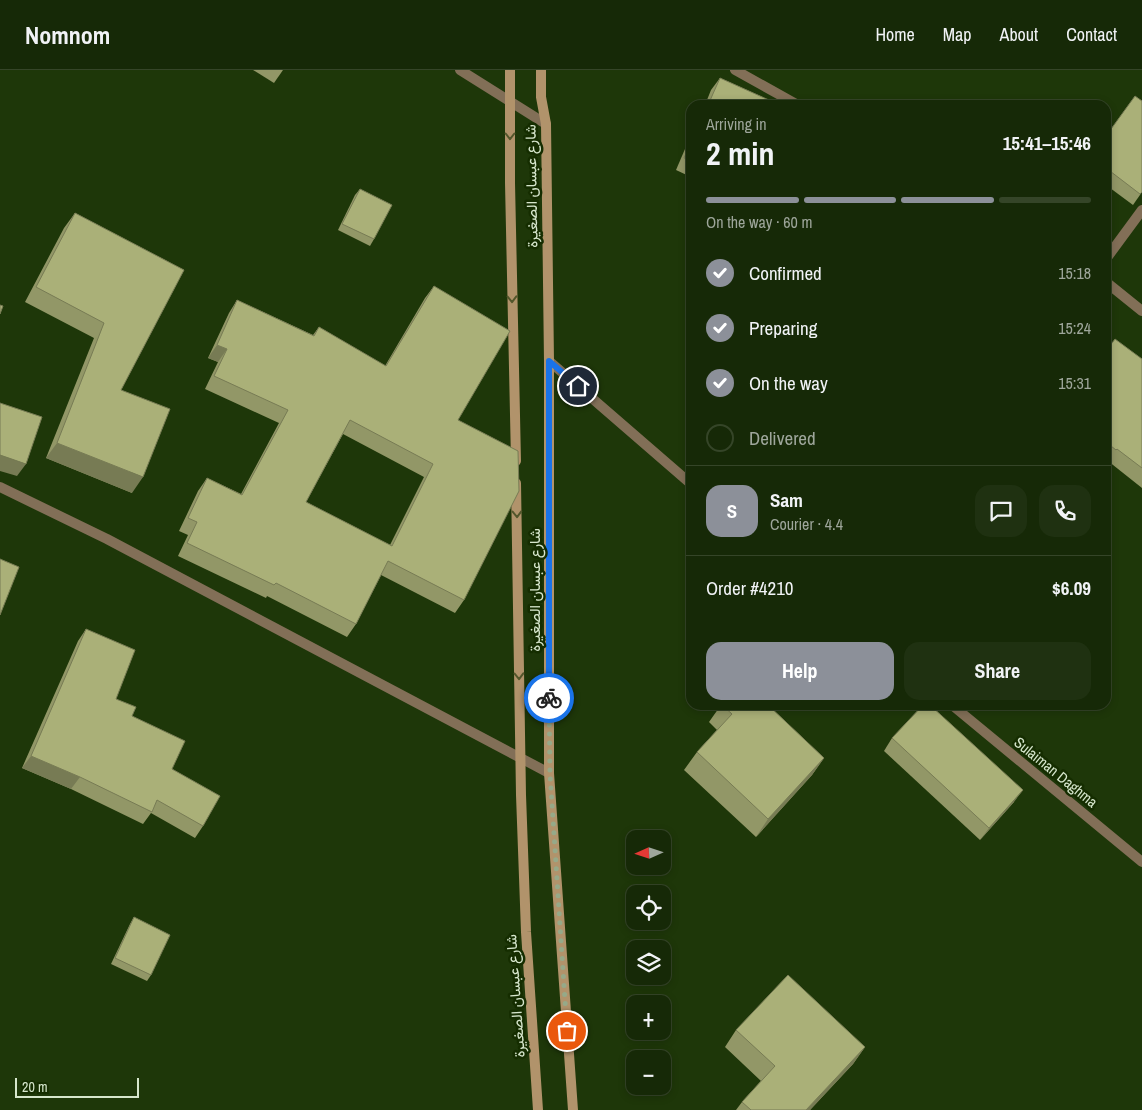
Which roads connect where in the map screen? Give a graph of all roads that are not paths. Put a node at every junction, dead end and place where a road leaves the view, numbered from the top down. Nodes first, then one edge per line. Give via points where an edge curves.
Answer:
1 (460, 70) edge
2 (510, 70) edge
3 (541, 70) edge
4 (736, 70) edge
5 (789, 100) edge
6 (510, 102) junction
7 (546, 124) junction
8 (1142, 210) edge
9 (1111, 252) edge
10 (1111, 286) edge
11 (1142, 311) edge
12 (549, 361) junction
13 (686, 480) edge
14 (0, 487) edge
15 (958, 710) edge
16 (520, 758) junction
17 (550, 773) junction
18 (1142, 862) edge
19 (538, 1110) edge
20 (573, 1110) edge

1 - 6 street
2 - 6 main road, شارع عبسان الصغيرة
3 - 7 main road, شارع عبسان الصغيرة
4 - 5 street
6 - 7 street
6 -> 16 main road, شارع عبسان الصغيرة
7 - 12 main road, شارع عبسان الصغيرة
8 - 9 street
10 - 11 street
12 - 13 street
12 - 17 main road, شارع عبسان الصغيرة
14 - 16 street via 108,539
15 - 18 street, Sulaiman Daghma
16 - 17 street
16 - 19 main road, شارع عبسان الصغيرة via 526,932
17 - 20 main road, شارع عبسان الصغيرة

